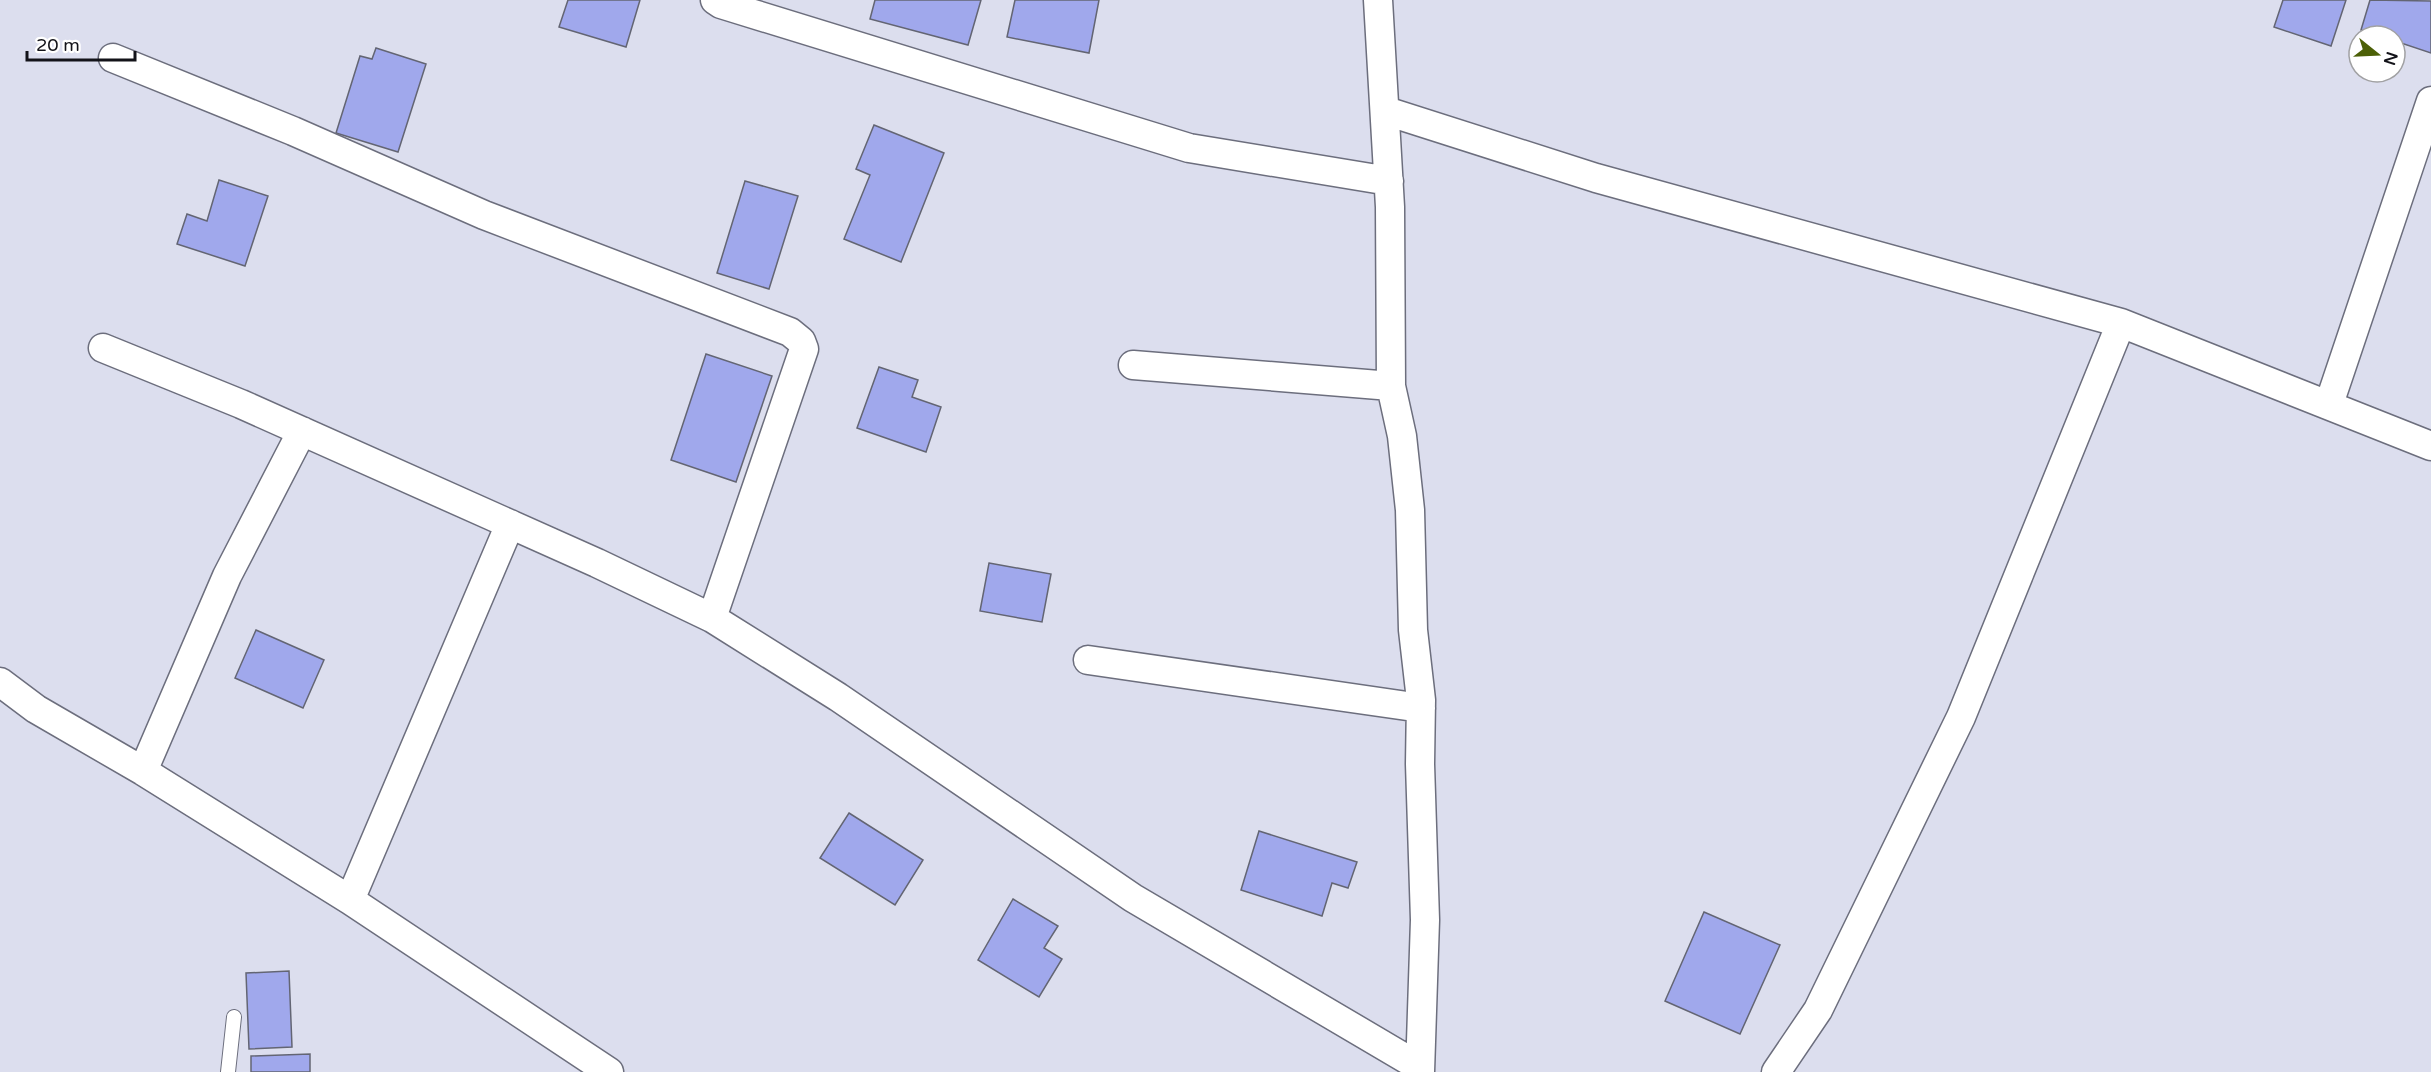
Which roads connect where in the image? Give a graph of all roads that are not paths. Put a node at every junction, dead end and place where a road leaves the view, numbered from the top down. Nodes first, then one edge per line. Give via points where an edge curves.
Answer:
1 (715, 0) edge
2 (1378, 0) edge
3 (113, 58) dead end
4 (2431, 101) edge
5 (1386, 111) junction
6 (1389, 181) junction
7 (2121, 323) junction
8 (103, 348) dead end
9 (1133, 365) dead end
10 (1391, 386) junction
11 (2329, 404) junction
12 (302, 431) junction
13 (2431, 446) edge
14 (510, 524) junction
15 (712, 618) junction
16 (1089, 660) dead end
17 (0, 682) edge
18 (1421, 708) junction
19 (143, 771) junction
20 (350, 900) junction
21 (234, 1017) dead end
22 (1420, 1070) edge
23 (228, 1072) edge
24 (609, 1072) edge
25 (1776, 1072) edge

1 - 6 street via 1189,148
2 - 5 street
3 - 15 street via 484,215 789,332 801,341 804,349
4 - 11 street
5 - 6 street
5 - 7 street via 1596,178
6 - 10 street
7 - 11 street
7 - 25 street via 1961,717 1818,1010
8 - 12 street
9 - 10 street
10 - 18 street via 1402,435 1410,510 1413,630
11 - 13 street
12 - 14 street
12 - 19 street via 226,576
14 - 15 street
14 - 20 street
15 - 22 street via 838,697 1133,898
16 - 18 street
17 - 19 street via 36,709
18 - 22 street via 1425,920
19 - 20 street
20 - 24 street
21 - 23 lane

